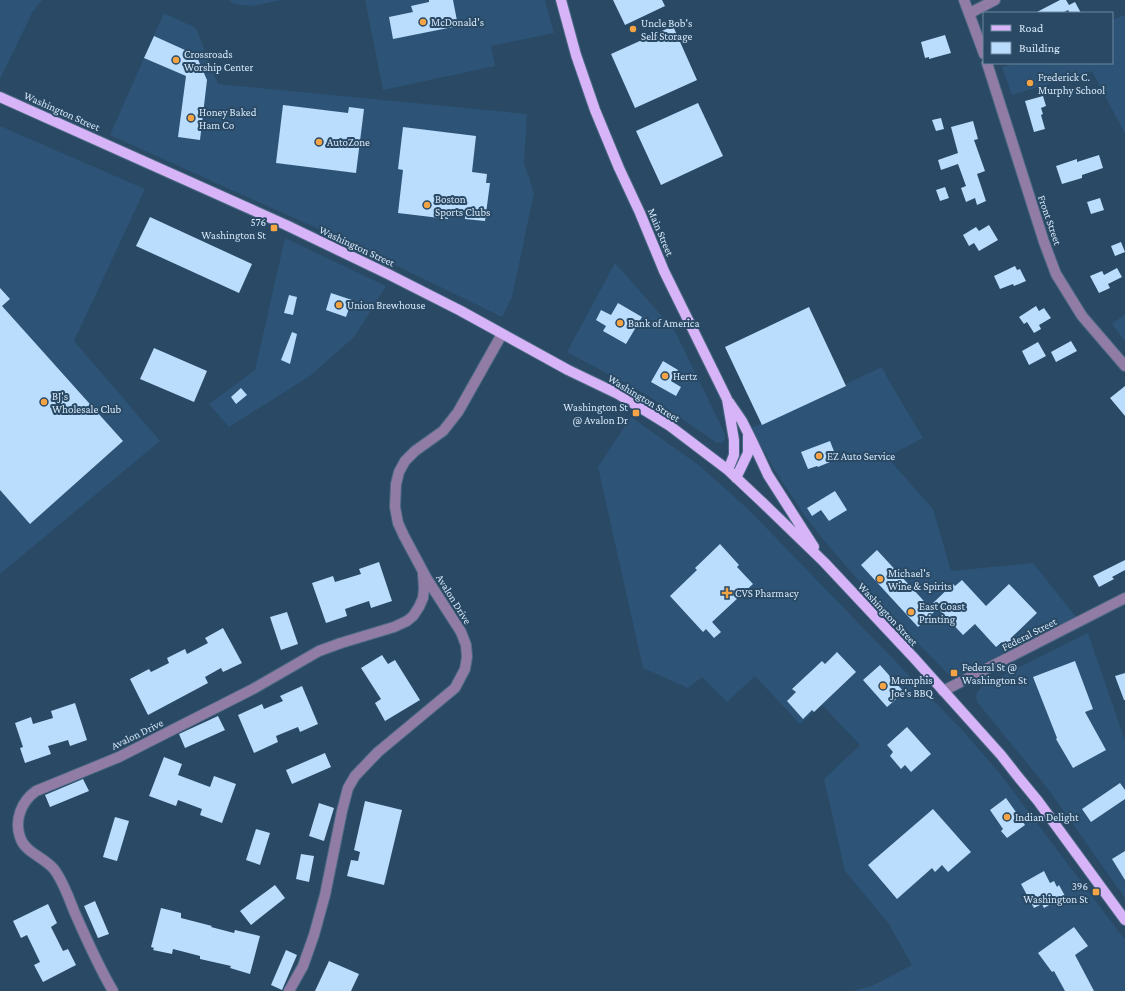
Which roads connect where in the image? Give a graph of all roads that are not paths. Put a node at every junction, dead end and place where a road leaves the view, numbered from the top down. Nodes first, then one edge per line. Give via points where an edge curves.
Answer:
1 (561, 0) edge
2 (964, 0) edge
3 (995, 0) edge
4 (970, 13) junction
5 (983, 51) edge
6 (987, 64) edge
7 (0, 97) edge
8 (502, 334) junction
9 (1125, 366) edge
10 (727, 399) junction
11 (747, 432) junction
12 (728, 470) junction
13 (736, 478) junction
14 (824, 562) junction
15 (422, 568) junction
16 (1125, 598) edge
17 (943, 691) junction
18 (1125, 920) edge
19 (113, 991) edge
20 (290, 991) edge

1 - 10 main road, Main Street via 576,55 619,168 664,271
2 - 4 street
3 - 4 street
4 - 5 street
6 - 9 street, Front Street via 1056,274 1082,316
7 - 8 main road, Washington Street via 395,277
8 - 12 main road, Washington Street via 654,415
8 - 15 street, Avalon Drive via 451,423 415,451 399,472 395,497 398,523
10 - 11 main road
10 - 12 main road, Main Street via 734,447 734,455
11 - 13 main road via 748,453
11 - 14 main road via 791,514
12 - 13 main road, Washington Street
13 - 14 main road, Washington Street
14 - 17 main road, Washington Street
15 - 19 street, Avalon Drive via 423,598 413,616 407,621 319,651 119,757 36,791 24,802 18,818 18,829 23,843 52,866 60,878
15 - 20 street, Avalon Drive via 461,632 466,645 465,669 455,688 378,752 355,776 348,788 314,935 303,966
16 - 17 street, Federal Street
17 - 18 main road, Washington Street via 1001,755 1038,801

